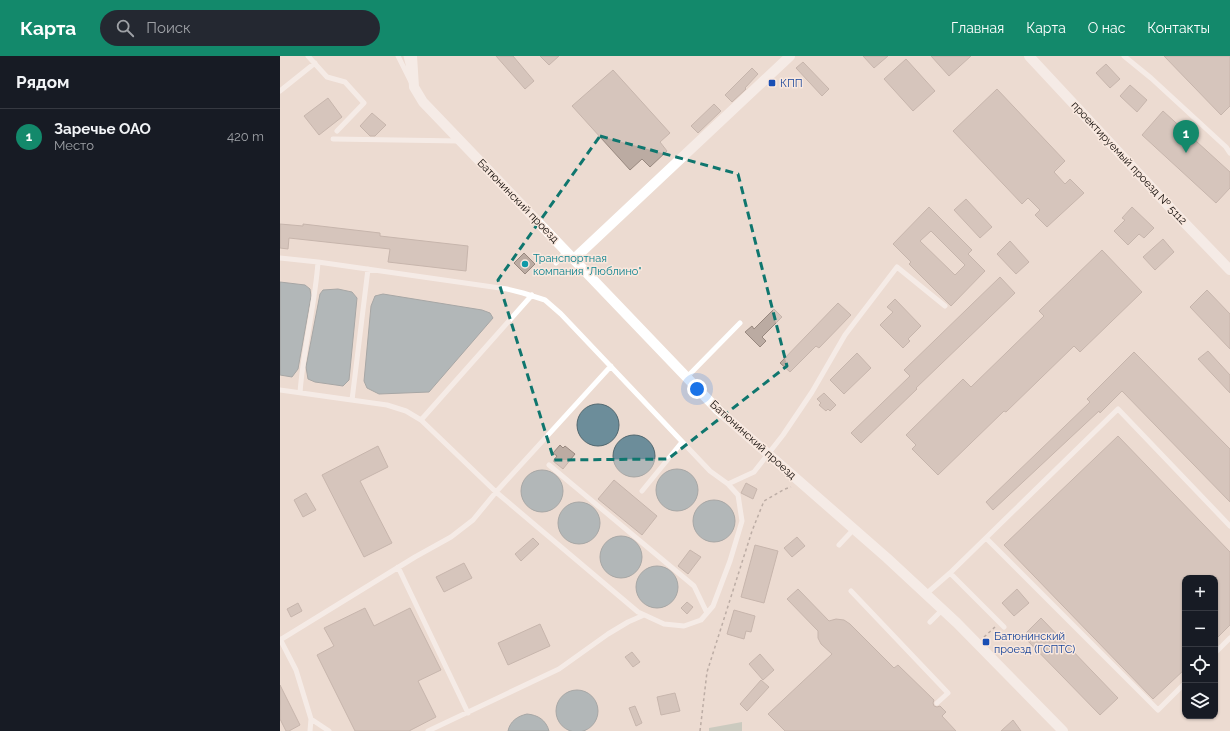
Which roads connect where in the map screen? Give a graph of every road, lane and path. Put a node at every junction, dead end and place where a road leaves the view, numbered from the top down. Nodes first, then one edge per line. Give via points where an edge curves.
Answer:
1 (308, 56) edge
2 (398, 56) edge
3 (406, 56) edge
4 (412, 56) edge
5 (790, 56) edge
6 (1030, 56) edge
7 (1124, 56) edge
8 (314, 63) junction
9 (414, 87) junction
10 (280, 91) edge
11 (337, 131) dead end
12 (333, 139) dead end
13 (460, 141) junction
14 (1230, 153) edge
15 (566, 251) junction
16 (280, 258) edge
17 (574, 259) junction
18 (318, 262) junction
19 (556, 263) dead end
20 (368, 269) junction
21 (1230, 270) edge
22 (532, 295) junction
23 (945, 306) dead end
24 (740, 323) dead end
25 (610, 366) junction
26 (687, 377) junction
27 (280, 390) edge
28 (300, 393) junction
29 (352, 400) junction
30 (422, 420) junction
31 (682, 442) junction
32 (768, 454) junction
33 (549, 465) dead end
34 (728, 484) junction
35 (802, 484) junction
36 (642, 491) dead end
37 (496, 492) junction
38 (1230, 526) edge
39 (854, 529) junction
40 (986, 538) junction
41 (839, 545) dead end
42 (398, 568) junction
43 (950, 573) junction
44 (851, 591) dead end
45 (926, 594) junction
46 (942, 610) junction
47 (707, 613) junction
48 (644, 615) junction
49 (930, 622) dead end
50 (1000, 622) junction
51 (1004, 627) dead end
52 (1230, 638) edge
53 (280, 639) edge
54 (977, 644) junction
55 (1218, 650) edge
56 (1182, 686) edge
57 (937, 703) dead end
58 (468, 713) junction
59 (311, 719) junction
60 (310, 731) edge
61 (329, 731) edge
62 (428, 731) edge
63 (700, 731) edge
64 (1063, 731) edge

1 - 8 lane
2 - 9 lane
3 - 9 lane
4 - 9 street, Батюнинский проезд
5 - 17 street
6 - 21 street, проектируемый проезд № 5112
7 - 14 lane
8 - 10 lane
8 - 11 lane via 327,77 345,82 364,103
9 - 13 street, Батюнинский проезд via 423,102
12 - 13 lane
13 - 15 street, Батюнинский проезд
15 - 17 street, Батюнинский проезд
15 - 19 lane
16 - 18 lane
17 - 26 street, Батюнинский проезд
18 - 20 lane
18 - 28 lane
20 - 22 lane via 507,289
20 - 29 lane
22 - 25 lane via 545,300 561,314
22 - 30 lane
23 - 32 lane via 897,267 845,335 804,404
24 - 26 lane
25 - 31 lane
25 - 37 lane
26 - 32 street, Батюнинский проезд via 718,410
27 - 28 lane
28 - 29 lane
29 - 30 lane via 387,405
30 - 37 lane
31 - 34 lane via 710,471
31 - 36 lane
32 - 34 lane via 754,472
32 - 35 street, Батюнинский проезд
33 - 47 lane via 694,586
34 - 47 lane via 738,495 742,521 713,606
35 - 39 street, Батюнинский проезд
35 - 63 path via 785,489 764,501 707,672
37 - 42 lane via 474,520 451,537
37 - 48 lane
38 - 40 lane via 1118,409
39 - 41 lane
39 - 45 street, Батюнинский проезд
40 - 43 lane
40 - 56 lane via 1158,710
42 - 53 lane
42 - 58 lane
43 - 45 lane
43 - 50 lane
44 - 57 lane via 948,693
45 - 46 street, Батюнинский проезд
46 - 49 lane
46 - 54 street, Батюнинский проезд
47 - 48 lane via 701,620 684,626 664,624
48 - 58 lane via 608,634 559,669
50 - 51 lane
50 - 54 path
52 - 55 lane
53 - 59 lane via 296,670
54 - 64 street, Батюнинский проезд
58 - 62 lane
59 - 60 lane
59 - 61 lane

